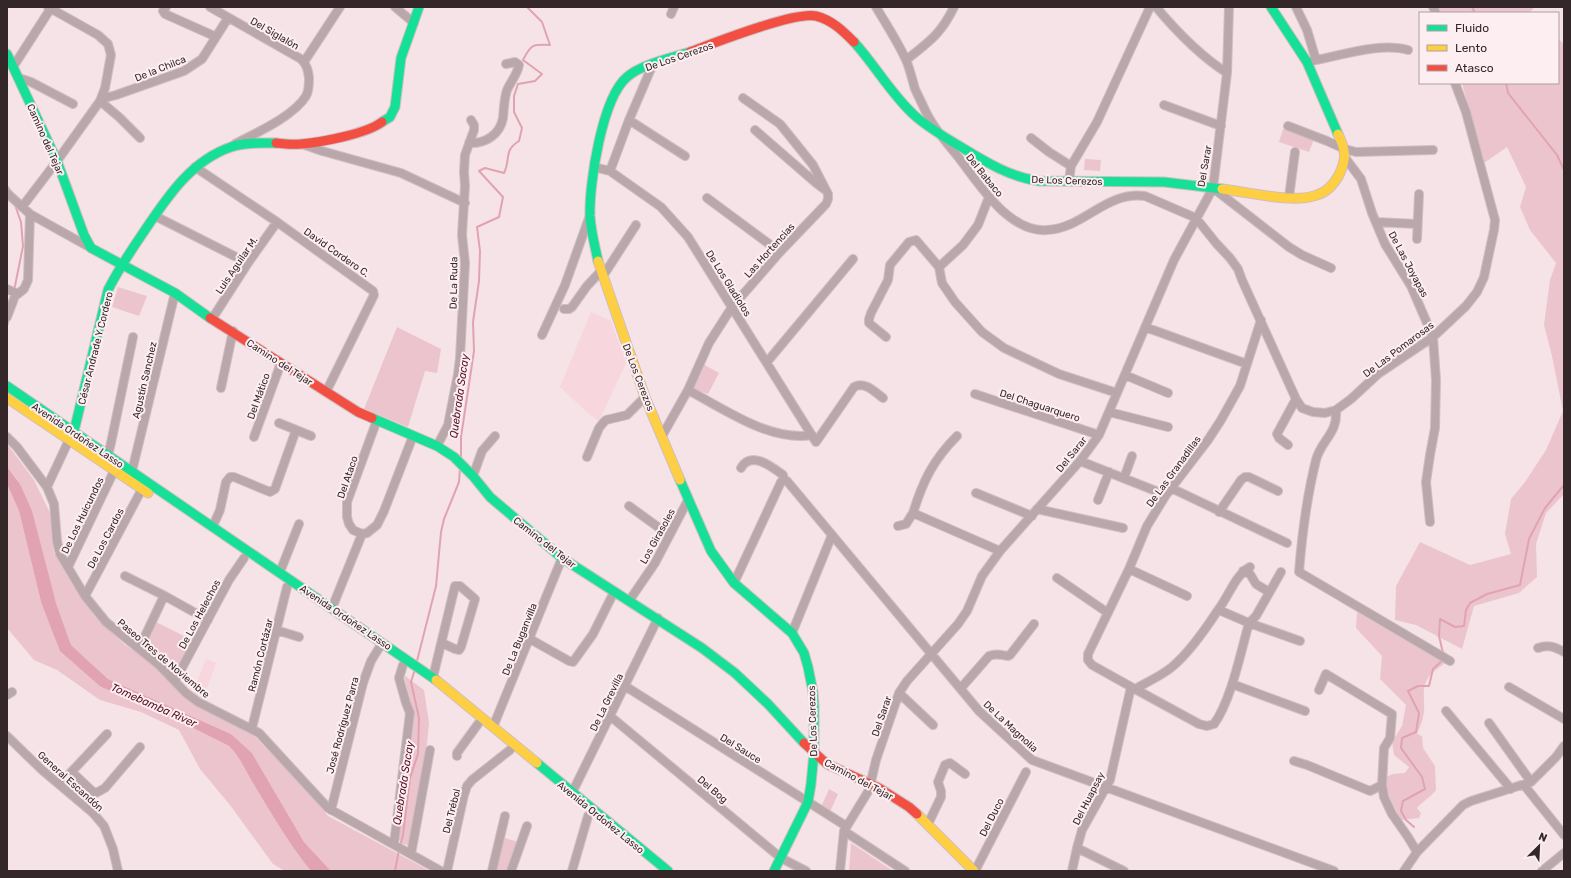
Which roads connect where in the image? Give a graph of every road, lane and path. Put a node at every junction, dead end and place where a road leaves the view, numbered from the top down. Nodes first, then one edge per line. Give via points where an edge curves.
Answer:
1 (166, 7) edge
2 (210, 7) edge
3 (340, 7) edge
4 (395, 7) edge
5 (419, 7) edge
6 (876, 7) edge
7 (954, 7) edge
8 (1150, 7) edge
9 (1156, 7) edge
10 (1229, 7) edge
11 (1271, 7) edge
12 (1296, 7) edge
13 (49, 8) edge
14 (221, 10) edge
15 (228, 18) junction
16 (414, 23) junction
17 (212, 35) dead end
18 (1408, 50) dead end
19 (7, 54) edge
20 (906, 60) junction
21 (1312, 61) junction
22 (304, 62) junction
23 (506, 64) dead end
24 (653, 64) junction
25 (14, 66) junction
26 (1227, 73) junction
27 (19, 78) junction
28 (1455, 84) edge
29 (743, 98) dead end
30 (100, 100) junction
31 (73, 104) dead end
32 (1164, 105) dead end
33 (471, 120) dead end
34 (629, 120) junction
35 (1221, 126) junction
36 (1288, 126) dead end
37 (755, 130) dead end
38 (940, 133) junction
39 (140, 138) dead end
40 (1031, 138) dead end
41 (469, 143) junction
42 (301, 144) junction
43 (232, 146) junction
44 (1345, 150) junction
45 (1432, 150) dead end
46 (1295, 152) dead end
47 (686, 156) dead end
48 (1346, 159) junction
49 (58, 161) junction
50 (594, 166) junction
51 (1071, 166) junction
52 (195, 168) junction
53 (610, 171) junction
54 (1069, 180) junction
55 (1213, 188) junction
56 (825, 189) junction
57 (7, 193) edge
58 (1419, 194) dead end
59 (989, 197) junction
60 (707, 198) dead end
61 (1289, 198) junction
62 (464, 203) junction
63 (22, 207) junction
64 (30, 214) junction
65 (155, 216) junction
66 (590, 216) junction
67 (1196, 218) junction
68 (277, 222) junction
69 (1376, 222) junction
70 (1417, 224) junction
71 (636, 225) dead end
72 (1417, 239) dead end
73 (91, 248) junction
74 (780, 252) junction
75 (853, 260) dead end
76 (248, 263) junction
77 (122, 264) junction
78 (939, 267) junction
79 (1330, 268) dead end
80 (602, 274) junction
81 (13, 292) edge
82 (175, 293) junction
83 (732, 307) junction
84 (564, 308) dead end
85 (7, 317) edge
86 (212, 319) junction
87 (1261, 320) junction
88 (1145, 327) junction
89 (233, 331) junction
90 (542, 335) dead end
91 (132, 337) dead end
92 (886, 337) dead end
93 (1433, 337) junction
94 (767, 362) junction
95 (282, 363) junction
96 (1247, 364) junction
97 (1125, 375) junction
98 (7, 386) edge
99 (221, 388) dead end
100 (688, 390) junction
101 (326, 392) junction
102 (1117, 393) junction
103 (1168, 393) dead end
104 (975, 394) dead end
105 (645, 397) junction
106 (7, 398) edge
107 (883, 398) dead end
108 (1296, 399) junction
109 (1336, 410) junction
110 (1109, 412) junction
111 (377, 420) junction
112 (280, 423) dead end
113 (1168, 427) dead end
114 (296, 430) junction
115 (1099, 435) junction
116 (72, 436) junction
117 (311, 436) dead end
118 (413, 436) junction
119 (494, 436) dead end
120 (662, 436) junction
121 (957, 436) dead end
122 (7, 437) edge
123 (254, 437) dead end
124 (814, 438) junction
125 (1288, 445) dead end
126 (437, 446) junction
127 (108, 455) junction
128 (1132, 456) dead end
129 (587, 458) dead end
130 (1080, 461) junction
131 (741, 468) dead end
132 (114, 471) junction
133 (132, 471) junction
134 (1109, 472) junction
135 (471, 474) junction
136 (1124, 478) junction
137 (784, 480) junction
138 (47, 487) junction
139 (142, 489) junction
140 (1168, 491) junction
141 (1278, 491) dead end
142 (976, 493) dead end
143 (688, 500) junction
144 (1098, 500) dead end
145 (629, 506) dead end
146 (1035, 512) junction
147 (1219, 512) junction
148 (913, 513) junction
149 (1430, 522) dead end
150 (299, 524) dead end
151 (213, 526) junction
152 (898, 526) dead end
153 (1123, 528) dead end
154 (362, 534) junction
155 (669, 535) junction
156 (832, 535) junction
157 (1287, 543) dead end
158 (1000, 551) junction
159 (244, 558) junction
160 (562, 558) junction
161 (68, 567) junction
162 (1250, 567) dead end
163 (1129, 569) junction
164 (1243, 571) junction
165 (280, 572) junction
166 (1281, 572) dead end
167 (125, 576) dead end
168 (1057, 578) dead end
169 (734, 583) junction
170 (287, 587) junction
171 (614, 592) junction
172 (1270, 592) junction
173 (85, 596) junction
174 (165, 596) junction
175 (1187, 596) dead end
176 (629, 601) junction
177 (332, 608) junction
178 (1219, 610) junction
179 (1108, 613) junction
180 (658, 618) junction
181 (208, 620) junction
182 (1249, 623) junction
183 (1034, 624) dead end
184 (276, 630) junction
185 (792, 633) junction
186 (299, 637) dead end
187 (530, 639) junction
188 (1300, 641) dead end
189 (442, 643) junction
190 (379, 648) junction
191 (1538, 648) dead end
192 (139, 649) junction
193 (1564, 652) edge
194 (931, 653) junction
195 (404, 661) junction
196 (1450, 661) dead end
197 (428, 677) junction
198 (174, 681) junction
199 (1232, 684) junction
200 (625, 686) junction
201 (1509, 687) dead end
202 (960, 688) junction
203 (1133, 688) junction
204 (1319, 690) dead end
205 (900, 693) junction
206 (1305, 711) dead end
207 (1446, 711) dead end
208 (610, 716) junction
209 (1564, 719) edge
210 (1488, 723) dead end
211 (478, 724) junction
212 (933, 726) dead end
213 (493, 727) junction
214 (252, 728) junction
215 (107, 734) dead end
216 (7, 736) edge
217 (1564, 746) edge
218 (140, 747) dead end
219 (430, 750) dead end
220 (510, 750) junction
221 (814, 753) junction
222 (457, 756) dead end
223 (1294, 761) dead end
224 (72, 772) junction
225 (1026, 772) dead end
226 (965, 774) dead end
227 (871, 783) junction
228 (1527, 783) junction
229 (60, 784) junction
230 (1382, 785) junction
231 (1106, 787) junction
232 (1511, 789) junction
233 (572, 793) junction
234 (808, 802) junction
235 (331, 810) junction
236 (505, 816) dead end
237 (588, 816) junction
238 (928, 824) junction
239 (527, 826) dead end
240 (845, 829) junction
241 (1564, 834) edge
242 (398, 846) junction
243 (1077, 848) junction
244 (1416, 852) junction
245 (1564, 853) edge
246 (411, 854) junction
247 (781, 858) junction
248 (118, 871) edge
249 (441, 871) edge
250 (448, 871) edge
251 (492, 871) edge
252 (511, 871) edge
253 (572, 871) edge
254 (654, 871) edge
255 (668, 871) edge
256 (774, 871) edge
257 (806, 871) edge
258 (840, 871) edge
259 (905, 871) edge
260 (974, 871) edge
261 (1072, 871) edge
262 (1124, 871) edge
263 (1334, 871) edge
264 (1404, 871) edge
265 (1542, 871) edge

1 - 17 street via 163,11 165,14
2 - 14 street, Del Siglalón
3 - 22 street
4 - 16 street
5 - 16 street, César Andrade Y Cordero
6 - 20 street, Del Babaco
7 - 20 street via 938,34
8 - 51 street via 1097,122
9 - 26 street via 1181,36
10 - 26 street, Del Sarar
11 - 21 street, De Los Cerezos
12 - 21 street via 1307,30
13 - 25 street
13 - 30 street via 98,35 108,44 111,55 105,88
14 - 15 street, Del Siglalón
15 - 22 street, Del Siglalón
15 - 30 street, De la Chilca via 202,59 194,65 184,71
16 - 42 street, César Andrade Y Cordero via 401,58 395,107 390,118 374,128
18 - 21 street via 1385,47
19 - 25 street, Camino del Tejar
20 - 38 street, Del Babaco via 927,115
21 - 44 street, De Los Cerezos
22 - 43 street, Del Siglalón via 308,70 309,89 302,101 288,113
23 - 41 street via 515,62 519,65 506,95 501,126 487,140
24 - 34 street
24 - 38 street, De Los Cerezos via 783,20 817,16 830,20 845,33 914,115
24 - 50 street, De Los Cerezos via 628,76 618,86 605,116
25 - 27 street, Camino del Tejar
26 - 35 street, Del Sarar
27 - 31 street
27 - 49 street, Camino del Tejar
28 - 93 street, De Las Pomarosas via 1466,112 1495,220 1484,277 1477,292
29 - 56 street via 780,124 813,165
30 - 39 street
30 - 49 street
32 - 35 street
33 - 41 street, De La Ruda via 474,130
34 - 47 street
34 - 53 street
35 - 55 street, Del Sarar
36 - 44 street
37 - 56 street
38 - 54 street, De Los Cerezos via 980,158 1023,178
38 - 59 street, Del Babaco
40 - 51 street
41 - 62 street, De La Ruda via 465,155
42 - 43 street, César Andrade Y Cordero via 260,143
42 - 62 street via 401,173
43 - 52 street, César Andrade Y Cordero via 214,154
44 - 45 street
44 - 48 street, De Los Cerezos
46 - 61 street
48 - 61 street, De Los Cerezos via 1336,182 1327,191 1304,198
48 - 69 street, De Las Joyapas via 1361,179
49 - 63 street
49 - 73 street, Camino del Tejar
50 - 53 street, De Los Gladiolos
50 - 66 street, De Los Cerezos
51 - 54 street
52 - 65 street, César Andrade Y Cordero via 170,193
52 - 68 street, David Cordero C.
53 - 83 street, De Los Gladiolos via 674,220 688,237
54 - 55 street, De Los Cerezos via 1152,182
55 - 61 street, De Los Cerezos
55 - 67 street, Del Sarar
55 - 79 street via 1289,247
56 - 74 street, Las Hortencias via 828,199 826,204
57 - 63 street, Camino del Tejar
58 - 70 street
59 - 67 street, Del Babaco via 1022,225 1035,229 1047,230 1071,225 1111,201 1136,195 1145,196
59 - 78 street via 978,225 963,245
60 - 74 street
62 - 126 street, De La Ruda via 462,336 459,369 448,424
63 - 64 street, Camino del Tejar
64 - 73 street, Camino del Tejar
64 - 81 street via 28,280 24,289
65 - 76 street
65 - 77 street, César Andrade Y Cordero
66 - 80 street, De Los Cerezos via 592,236
66 - 90 street via 565,285
67 - 87 street via 1238,269
67 - 88 street, Del Sarar via 1174,260
68 - 76 street, Luis Aguilar M.
68 - 101 street, David Cordero C. via 374,292
69 - 70 street
69 - 93 street, De Las Joyapas via 1384,244 1411,286
70 - 72 street
71 - 80 street
73 - 77 street, Camino del Tejar
74 - 83 street, Las Hortencias
75 - 94 street
76 - 86 street, Luis Aguilar M.
77 - 82 street, Camino del Tejar
77 - 116 street, César Andrade Y Cordero via 104,302
78 - 92 street via 916,240 909,242 890,266 888,280 869,319 870,323
78 - 102 street via 942,283 955,302 993,341 1059,374
80 - 84 street via 587,286 572,307
80 - 105 street, De Los Cerezos
81 - 85 street
82 - 86 street, Camino del Tejar
82 - 133 street, Agustín Sanchez
83 - 94 street, De Los Gladiolos
83 - 100 street, Las Hortencias via 709,343
86 - 89 street, Camino del Tejar
87 - 96 street, De Las Granadillas
87 - 108 street
88 - 96 street
88 - 97 street, Del Sarar
89 - 95 street, Camino del Tejar
89 - 99 street
91 - 127 street
93 - 109 street, De Las Pomarosas via 1378,374
93 - 149 street, De Las Joyapas via 1436,380 1435,428 1426,482
94 - 124 street, De Los Gladiolos
95 - 101 street, Camino del Tejar
95 - 123 street, Del Mático
96 - 140 street, De Las Granadillas via 1240,386 1221,420
97 - 102 street, Del Sarar
97 - 103 street
98 - 116 street, Avenida Ordoñez Lasso
100 - 120 street, Las Hortencias
100 - 124 street via 775,433
101 - 111 street, Camino del Tejar via 358,412
102 - 110 street, Del Sarar
104 - 115 street, Del Chaguarquero
105 - 120 street, De Los Cerezos
105 - 129 street via 627,415 603,423
106 - 116 street, Avenida Ordoñez Lasso
107 - 124 street via 868,387 854,387
108 - 109 street via 1302,408 1313,412 1325,413
108 - 125 street via 1277,434
109 - 196 street via 1336,424 1316,458 1298,572
110 - 113 street
110 - 115 street, Del Sarar
111 - 118 street, Camino del Tejar
111 - 154 street, Del Ataco via 347,502 349,524 353,530
112 - 114 street
114 - 117 street
114 - 151 street via 275,489 270,492 230,477 226,482 220,510
115 - 130 street, Del Sarar
116 - 127 street, Avenida Ordoñez Lasso
116 - 132 street, Avenida Ordoñez Lasso
116 - 138 street, César Andrade Y Cordero
118 - 126 street, Camino del Tejar
118 - 154 street via 377,525
119 - 135 street via 486,444
120 - 143 street, De Los Cerezos
121 - 148 street via 930,470
122 - 138 street, Paseo Tres de Noviembre
126 - 135 street, Camino del Tejar via 454,457
127 - 133 street, Avenida Ordoñez Lasso
128 - 136 street
130 - 134 street
130 - 146 street, Del Sarar
131 - 137 street, De La Magnolia via 746,461 756,459 775,468 783,475
132 - 139 street, Avenida Ordoñez Lasso
132 - 161 street, De Los Huicundos
133 - 151 street, Avenida Ordoñez Lasso
134 - 136 street
134 - 144 street
135 - 160 street, Camino del Tejar via 490,497
136 - 140 street
137 - 156 street, De La Magnolia
137 - 169 street
138 - 161 street, Paseo Tres de Noviembre via 54,504 58,548
139 - 159 street, Avenida Ordoñez Lasso
139 - 173 street, De Los Cardos
140 - 147 street
140 - 163 street, De Las Granadillas via 1147,526
141 - 147 street via 1245,477
142 - 146 street
143 - 155 street, Los Girasoles
143 - 169 street, De Los Cerezos via 711,551
145 - 155 street
146 - 153 street
146 - 158 street, Del Sarar
147 - 157 street
148 - 152 street via 906,524
148 - 158 street
150 - 165 street
151 - 165 street, Avenida Ordoñez Lasso
154 - 177 street
155 - 176 street, Los Girasoles via 655,563
156 - 185 street
156 - 194 street, De La Magnolia
158 - 194 street, Del Sarar via 982,576 963,618
159 - 170 street, Avenida Ordoñez Lasso
159 - 181 street, De Los Helechos
160 - 171 street, Camino del Tejar
160 - 187 street, De La Buganvilla
161 - 173 street, Paseo Tres de Noviembre
162 - 164 street
163 - 175 street
163 - 179 street, De Las Granadillas
164 - 172 street via 1250,574 1256,584
164 - 178 street
165 - 177 street, Avenida Ordoñez Lasso
166 - 172 street
167 - 174 street
168 - 179 street
169 - 185 street, De Los Cerezos
170 - 184 street, Ramón Cortázar
170 - 190 street, Avenida Ordoñez Lasso
171 - 176 street, Camino del Tejar
171 - 187 street via 593,634 573,662
172 - 182 street
173 - 192 street, Paseo Tres de Noviembre via 106,622
174 - 181 street
174 - 192 street
176 - 180 street, Camino del Tejar
177 - 195 street, Avenida Ordoñez Lasso
178 - 182 street
178 - 203 street via 1180,660
179 - 203 street, De Las Granadillas via 1088,654 1088,660 1092,666
180 - 200 street, De La Grevilla
180 - 221 street, Camino del Tejar via 735,673
181 - 198 street, De Los Helechos
182 - 188 street
182 - 199 street
183 - 202 street via 1010,655 989,656
184 - 186 street
184 - 214 street, Ramón Cortázar
185 - 221 street, De Los Cerezos via 804,653 811,679
187 - 213 street, De La Buganvilla
189 - 189 street via 455,586 460,586 475,599 461,647 458,650
189 - 197 street
190 - 195 street, Avenida Ordoñez Lasso
190 - 235 street, José Rodríguez Parra via 363,683
191 - 193 street via 1545,645
192 - 198 street, Paseo Tres de Noviembre
194 - 202 street, De La Magnolia
194 - 205 street, Del Sarar
195 - 197 street, Avenida Ordoñez Lasso
195 - 242 street via 400,678 410,713
197 - 211 street, Avenida Ordoñez Lasso
197 - 213 street, Avenida Ordoñez Lasso
198 - 214 street, Paseo Tres de Noviembre via 198,702
199 - 203 street via 1218,718 1214,724 1207,726
199 - 206 street
200 - 208 street, De La Grevilla
200 - 234 street, Del Sauce
201 - 209 street
202 - 231 street, De La Magnolia via 980,711 1032,760
203 - 231 street, Del Huapsay via 1113,771
204 - 230 street via 1326,674 1392,714 1390,738 1384,748
205 - 212 street
205 - 227 street, Del Sarar via 876,760
207 - 232 street
208 - 233 street, De La Grevilla
208 - 247 street, Del Bog
210 - 228 street
211 - 220 street, Avenida Ordoñez Lasso
211 - 222 street
213 - 233 street, Avenida Ordoñez Lasso
214 - 235 street, Paseo Tres de Noviembre
215 - 224 street
216 - 229 street, General Escandón
217 - 228 street via 1556,757
218 - 224 street via 100,792 92,791
219 - 246 street
220 - 237 street, Avenida Ordoñez Lasso
220 - 250 street, Del Trébol via 467,786
221 - 227 street, Camino del Tejar via 828,764
221 - 234 street, De Los Cerezos
223 - 230 street via 1370,791
224 - 229 street
225 - 260 street, Del Duco
226 - 238 street via 950,763 945,766 938,782 941,797
227 - 238 street, Camino del Tejar via 909,807
227 - 240 street, Del Sarar via 865,798
228 - 232 street
228 - 241 street
229 - 248 street, General Escandón via 104,826
230 - 244 street via 1384,797 1392,814
231 - 243 street, Del Huapsay via 1082,830
231 - 263 street, De La Magnolia
232 - 244 street via 1466,804
233 - 255 street, Avenida Ordoñez Lasso
234 - 240 street, Del Sauce
234 - 247 street, De Los Cerezos
235 - 242 street, Paseo Tres de Noviembre
236 - 251 street
237 - 253 street
237 - 254 street, Avenida Ordoñez Lasso
238 - 260 street, Camino del Tejar
239 - 252 street
240 - 258 street, Del Sarar
240 - 259 street, Del Sauce
242 - 246 street, Paseo Tres de Noviembre
243 - 261 street, Del Huapsay
243 - 262 street
244 - 264 street
245 - 265 street
246 - 249 street, Paseo Tres de Noviembre
247 - 256 street, De Los Cerezos
247 - 257 street, Del Bog

